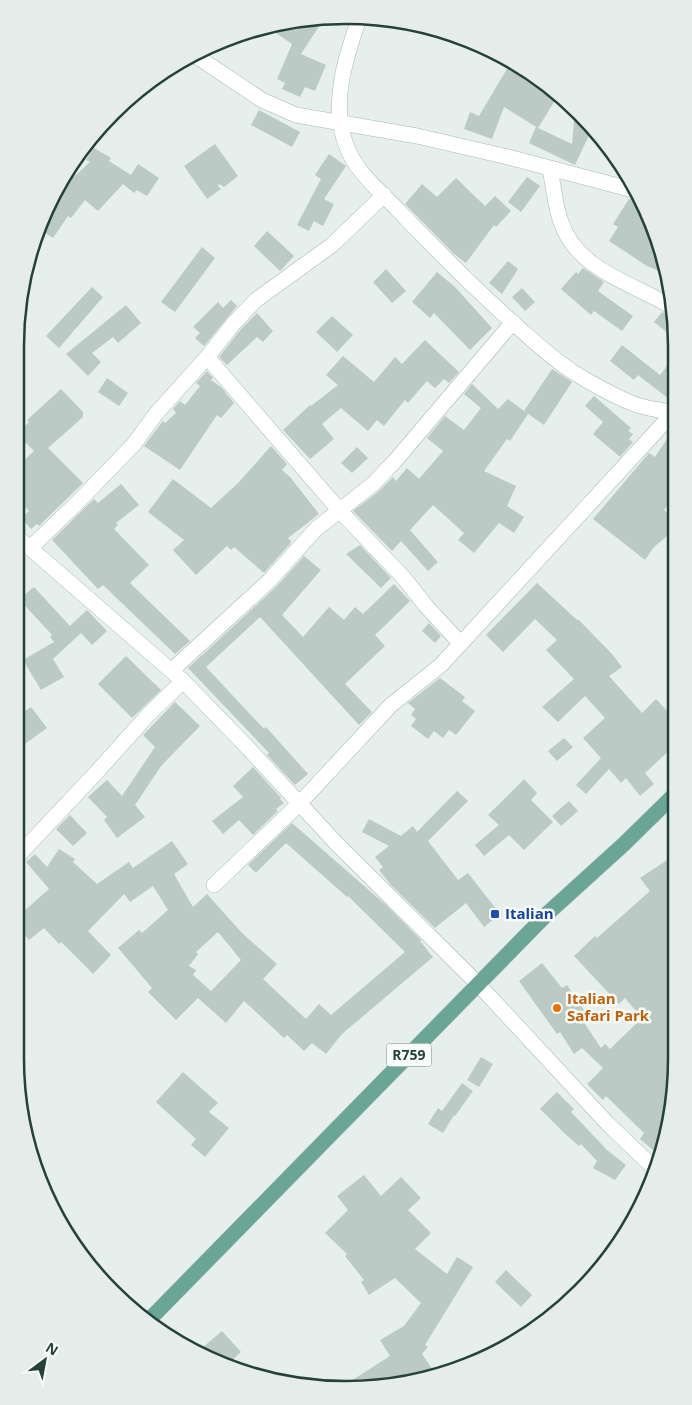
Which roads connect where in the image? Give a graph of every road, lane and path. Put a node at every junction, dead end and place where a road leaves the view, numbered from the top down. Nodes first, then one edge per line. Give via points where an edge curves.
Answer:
1 (357, 24) edge
2 (200, 59) edge
3 (341, 123) junction
4 (550, 170) junction
5 (627, 189) edge
6 (384, 195) junction
7 (665, 304) edge
8 (513, 322) junction
9 (207, 357) junction
10 (668, 412) edge
11 (668, 420) edge
12 (340, 511) junction
13 (24, 542) edge
14 (30, 548) junction
15 (461, 644) junction
16 (172, 670) junction
17 (183, 681) junction
18 (668, 801) edge
19 (299, 804) junction
20 (24, 849) edge
21 (214, 885) dead end
22 (479, 985) junction
23 (650, 1165) edge
24 (153, 1317) edge

1 - 3 street via 342,77
2 - 3 street via 262,100 296,115
3 - 4 street via 417,136
3 - 6 street via 346,148 362,172
4 - 5 street
4 - 7 street via 561,222 582,256 619,281
6 - 8 street
6 - 9 street via 332,245 256,300
8 - 10 street via 559,363 587,381 636,405
8 - 12 street via 395,461
9 - 12 street
9 - 14 street via 155,415 134,444
11 - 15 street
12 - 15 street
12 - 16 street via 316,530 270,580
13 - 14 street
14 - 16 street
15 - 19 street via 441,665 391,705
16 - 17 street
17 - 19 street
17 - 20 street via 148,714
18 - 22 main road, R759 via 548,913
19 - 21 street
19 - 22 street
22 - 23 street via 607,1123
22 - 24 main road, R759

